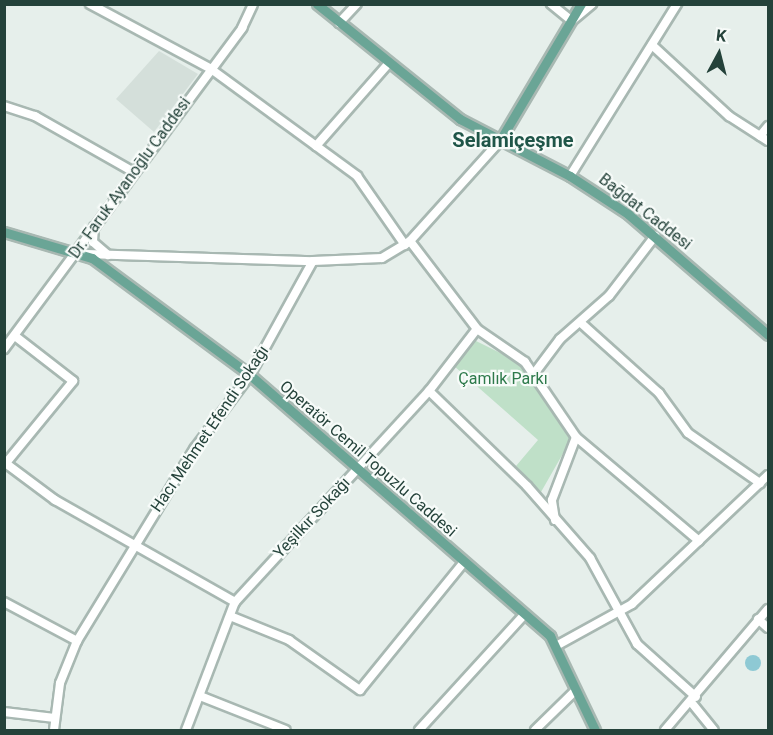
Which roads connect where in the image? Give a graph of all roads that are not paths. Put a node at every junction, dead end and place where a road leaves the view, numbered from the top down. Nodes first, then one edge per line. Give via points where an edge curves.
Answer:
1 (90, 4) edge
2 (253, 4) edge
3 (317, 4) edge
4 (357, 4) edge
5 (551, 4) edge
6 (581, 4) edge
7 (592, 4) edge
8 (677, 4) edge
9 (569, 22) junction
10 (339, 23) junction
11 (652, 45) junction
12 (389, 63) junction
13 (211, 69) junction
14 (4, 106) edge
15 (768, 126) edge
16 (760, 136) junction
17 (768, 141) edge
18 (499, 142) junction
19 (316, 146) junction
20 (132, 171) junction
21 (570, 176) junction
22 (96, 221) junction
23 (4, 232) edge
24 (655, 236) junction
25 (408, 243) junction
26 (75, 252) junction
27 (112, 256) junction
28 (314, 261) junction
29 (581, 323) junction
30 (477, 329) junction
31 (768, 335) edge
32 (15, 336) junction
33 (4, 349) edge
34 (250, 375) junction
35 (532, 375) junction
36 (429, 391) junction
37 (576, 437) junction
38 (5, 463) edge
39 (358, 469) junction
40 (768, 475) edge
41 (760, 483) junction
42 (556, 523) junction
43 (699, 541) junction
44 (135, 543) junction
45 (464, 562) junction
46 (4, 602) edge
47 (235, 602) junction
48 (768, 609) edge
49 (619, 612) junction
50 (525, 614) junction
51 (230, 616) junction
52 (758, 619) junction
53 (768, 628) edge
54 (77, 641) junction
55 (556, 646) junction
56 (575, 691) junction
57 (200, 696) junction
58 (693, 700) junction
59 (4, 712) edge
60 (55, 718) junction
61 (54, 730) edge
62 (186, 730) edge
63 (286, 730) edge
64 (419, 730) edge
65 (535, 730) edge
66 (595, 730) edge
67 (664, 730) edge
68 (714, 730) edge

1 - 13 street
2 - 13 street, Dr. Faruk Ayanoğlu Caddesi
3 - 10 main road, Bağdat Caddesi
4 - 10 street
5 - 9 street
6 - 9 main road
7 - 9 street
8 - 11 street
9 - 18 main road
10 - 12 main road, Bağdat Caddesi
11 - 16 street via 729,116
11 - 21 street
12 - 18 main road, Bağdat Caddesi via 460,119
12 - 19 street
13 - 19 street
13 - 20 street, Dr. Faruk Ayanoğlu Caddesi
14 - 20 street via 35,116
15 - 16 street
16 - 17 street
18 - 21 main road, Bağdat Caddesi
18 - 25 street
19 - 25 street via 367,184
20 - 22 street, Dr. Faruk Ayanoğlu Caddesi
21 - 24 main road, Bağdat Caddesi
22 - 26 street, Dr. Faruk Ayanoğlu Caddesi
22 - 27 street via 93,242
23 - 26 main road, Operatör Cemil Topuzlu Caddesi
24 - 29 street
24 - 31 main road, Bağdat Caddesi
25 - 28 street via 378,259
25 - 30 street
26 - 27 street
26 - 32 street, Dr. Faruk Ayanoğlu Caddesi
26 - 34 main road, Operatör Cemil Topuzlu Caddesi via 100,263
27 - 28 street
28 - 34 street, Hacı Mehmet Efendi Sokağı
29 - 35 street via 552,348
29 - 41 street via 659,393 688,433
30 - 35 street via 525,362
30 - 36 street, Yeşilkır Sokağı
32 - 33 street, Dr. Faruk Ayanoğlu Caddesi
32 - 38 street via 73,381
34 - 39 main road, Operatör Cemil Topuzlu Caddesi
34 - 44 street, Hacı Mehmet Efendi Sokağı
35 - 37 street
36 - 39 street, Yeşilkır Sokağı
36 - 42 street via 527,486
37 - 42 street via 552,500
37 - 43 street
38 - 44 street via 50,497
39 - 45 main road, Operatör Cemil Topuzlu Caddesi
39 - 47 street, Yeşilkır Sokağı
40 - 41 street
41 - 43 street
42 - 49 street via 590,558
43 - 49 street
44 - 47 street
44 - 54 street, Hacı Mehmet Efendi Sokağı
45 - 50 main road, Operatör Cemil Topuzlu Caddesi
45 - 51 street via 360,690 289,640
46 - 54 street
47 - 51 street, Yeşilkır Sokağı
48 - 52 street
49 - 55 street
49 - 58 street via 640,648
50 - 55 main road, Operatör Cemil Topuzlu Caddesi
50 - 64 street
51 - 57 street, Yeşilkır Sokağı
52 - 53 street
52 - 58 street
54 - 60 street, Hacı Mehmet Efendi Sokağı via 60,683
55 - 56 main road, Operatör Cemil Topuzlu Caddesi
56 - 65 street
56 - 66 main road, Operatör Cemil Topuzlu Caddesi
57 - 62 street, Yeşilkır Sokağı
57 - 63 street
58 - 67 street
58 - 68 street
59 - 60 street
60 - 61 street, Hacı Mehmet Efendi Sokağı

